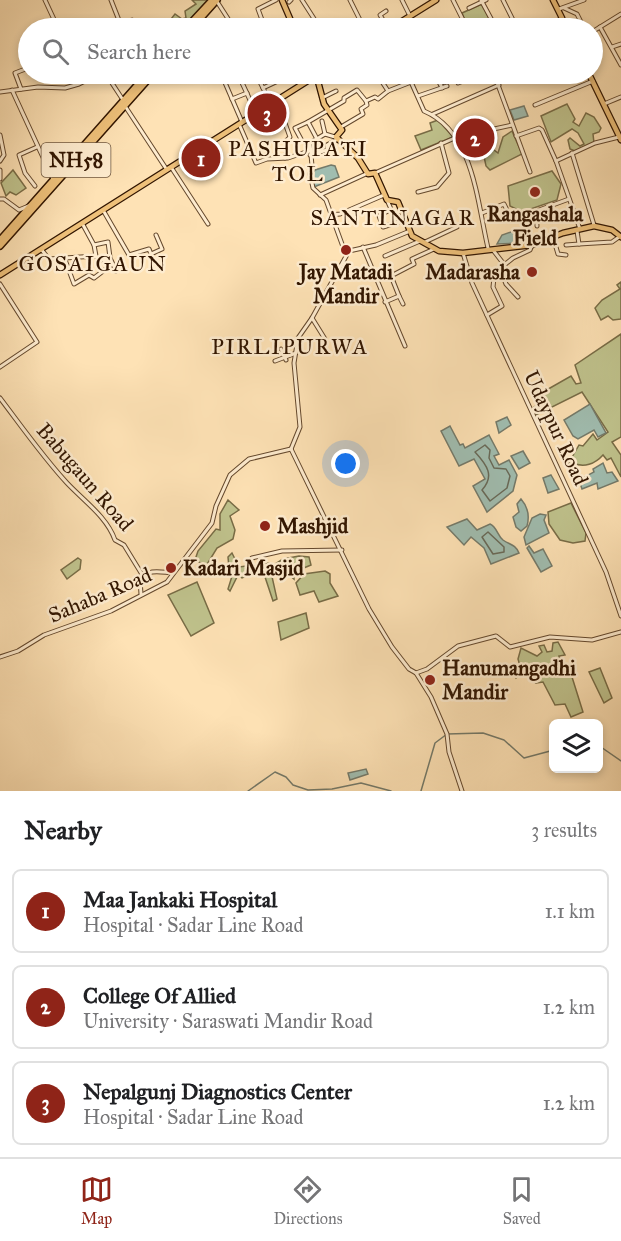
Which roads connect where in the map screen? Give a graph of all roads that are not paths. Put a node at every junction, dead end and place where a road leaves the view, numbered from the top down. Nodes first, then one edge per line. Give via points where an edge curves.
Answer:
1 (45, 0) edge
2 (111, 0) edge
3 (212, 0) edge
4 (216, 0) edge
5 (276, 0) edge
6 (282, 0) edge
7 (302, 0) edge
8 (350, 0) edge
9 (402, 0) edge
10 (436, 0) edge
11 (453, 0) edge
12 (503, 0) edge
13 (553, 0) edge
14 (584, 0) edge
15 (483, 1) edge
16 (429, 2) edge
17 (469, 8) dead end
18 (561, 9) junction
19 (386, 11) dead end
20 (621, 14) edge
21 (410, 16) junction
22 (53, 18) edge
23 (118, 18) edge
24 (195, 18) edge
25 (202, 18) edge
26 (228, 18) edge
27 (261, 18) edge
28 (290, 18) edge
29 (314, 18) edge
30 (359, 18) edge
31 (382, 18) edge
32 (407, 18) edge
33 (462, 18) edge
34 (491, 18) edge
35 (512, 18) edge
36 (562, 18) edge
37 (578, 18) edge
38 (603, 25) edge
39 (603, 32) edge
40 (621, 44) edge
41 (612, 47) junction
42 (621, 65) edge
43 (19, 84) edge
44 (74, 84) edge
45 (112, 84) edge
46 (139, 84) edge
47 (143, 84) edge
48 (226, 84) edge
49 (243, 84) edge
50 (261, 84) edge
51 (272, 84) edge
52 (303, 84) edge
53 (320, 84) edge
54 (383, 84) edge
55 (405, 84) edge
56 (411, 84) edge
57 (586, 84) edge
58 (594, 84) edge
59 (499, 85) joint
60 (443, 86) edge
61 (263, 88) junction
62 (21, 89) junction
63 (12, 90) junction
64 (336, 91) dead end
65 (388, 91) junction
66 (0, 92) edge
67 (247, 93) junction
68 (418, 96) junction
69 (621, 97) edge
70 (322, 98) junction
71 (232, 99) junction
72 (277, 101) junction
73 (366, 101) junction
74 (124, 103) junction
75 (271, 104) junction
76 (604, 104) junction
77 (535, 105) dead end
78 (262, 109) junction
79 (327, 109) junction
80 (256, 112) junction
81 (433, 114) junction
82 (322, 121) dead end
83 (308, 122) junction
84 (241, 123) junction
85 (512, 125) junction
86 (340, 127) junction
87 (267, 130) dead end
88 (325, 134) junction
89 (0, 135) edge
90 (516, 136) junction
91 (457, 137) junction
92 (337, 138) junction
93 (620, 138) edge
94 (316, 139) junction
95 (310, 143) junction
96 (441, 143) junction
97 (37, 147) junction
98 (310, 153) junction
99 (572, 153) junction
100 (285, 158) junction
101 (0, 161) edge
102 (556, 161) junction
103 (169, 169) junction
104 (0, 170) edge
105 (530, 172) dead end
106 (368, 173) junction
107 (375, 173) junction
108 (0, 179) edge
109 (53, 179) junction
110 (35, 186) dead end
111 (418, 192) dead end
112 (320, 195) junction
113 (386, 197) junction
114 (0, 199) edge
115 (570, 199) junction
116 (31, 206) junction
117 (103, 210) junction
118 (536, 212) junction
119 (482, 213) junction
120 (331, 215) junction
121 (405, 220) junction
122 (82, 223) junction
123 (208, 224) dead end
124 (537, 226) dead end
125 (594, 226) junction
126 (457, 227) dead end
127 (578, 229) junction
128 (410, 231) junction
129 (156, 235) dead end
130 (553, 237) junction
131 (620, 237) edge
132 (0, 240) edge
133 (422, 242) junction
134 (579, 244) junction
135 (94, 245) junction
136 (532, 245) junction
137 (0, 246) edge
138 (566, 246) dead end
139 (363, 247) junction
140 (490, 248) junction
141 (41, 249) junction
142 (434, 249) junction
143 (463, 253) junction
144 (346, 255) junction
145 (566, 255) dead end
146 (96, 256) junction
147 (385, 256) dead end
148 (64, 257) junction
149 (111, 260) junction
150 (503, 266) junction
151 (116, 271) dead end
152 (501, 271) junction
153 (0, 275) edge
154 (0, 284) edge
155 (399, 296) junction
156 (518, 297) dead end
157 (385, 302) junction
158 (403, 304) dead end
159 (488, 315) junction
160 (312, 318) junction
161 (325, 339) dead end
162 (405, 346) dead end
163 (280, 349) dead end
164 (296, 353) junction
165 (286, 358) junction
166 (274, 362) dead end
167 (0, 367) edge
168 (0, 398) edge
169 (291, 449) junction
170 (342, 550) junction
171 (252, 558) dead end
172 (173, 573) junction
173 (143, 576) junction
174 (141, 594) junction
175 (621, 616) edge
176 (621, 632) edge
177 (0, 657) edge
178 (416, 673) junction
179 (462, 791) edge

1 - 22 street
2 - 23 street
3 - 24 highway
4 - 25 highway
4 - 26 street
5 - 27 street via 258,9
6 - 28 main road
7 - 29 street
8 - 30 street
9 - 21 street
10 - 16 main road
11 - 33 street
12 - 35 street
13 - 18 main road
14 - 18 street
15 - 17 street
15 - 34 street
16 - 21 main road
18 - 36 main road
18 - 37 street
19 - 31 street via 380,15
20 - 38 street
21 - 32 main road
39 - 41 street
40 - 41 street
41 - 42 street
43 - 62 street
44 - 62 street via 65,88
45 - 74 street
46 - 74 highway, NH58
47 - 74 highway, NH58
48 - 71 street
49 - 67 street
50 - 61 street
51 - 61 street
52 - 72 main road
53 - 70 main road
54 - 65 street
55 - 65 street
56 - 68 street
57 - 77 street
58 - 76 main road
59 - 81 street
59 - 85 street
60 - 68 street
61 - 75 street
62 - 63 street
63 - 66 street
63 - 97 street
64 - 70 street
65 - 73 street via 378,99
67 - 71 street
67 - 80 street
68 - 81 street via 424,111
69 - 76 street
70 - 79 main road
71 - 84 street
72 - 75 main road
72 - 100 street via 290,137
73 - 79 street via 357,90
73 - 86 street via 361,109 363,114
74 - 103 street
74 - 109 highway, NH58
74 - 137 highway, NH58
75 - 78 main road
76 - 93 main road
78 - 80 main road
78 - 87 street
79 - 83 street
79 - 86 main road
80 - 84 main road
81 - 91 street
82 - 88 street
83 - 94 street
83 - 95 street via 295,128 302,141
84 - 100 street via 256,163
84 - 103 main road
85 - 90 street
85 - 91 street
86 - 92 main road
88 - 92 street
88 - 94 street
89 - 101 street via 4,155
90 - 102 street via 540,128
90 - 105 street
91 - 96 street
91 - 119 street
92 - 98 street via 327,145 327,150
92 - 106 main road
93 - 99 street
94 - 95 street
95 - 98 street
96 - 107 street
96 - 111 street via 449,173 437,187
97 - 109 street
97 - 110 street via 19,155
98 - 100 street
98 - 112 street via 310,174
99 - 102 street
99 - 125 street
102 - 115 street
103 - 117 main road
103 - 123 street
104 - 108 street
106 - 107 main road
106 - 112 street
107 - 113 main road
109 - 116 highway, NH58
112 - 120 street
113 - 120 street
113 - 121 main road via 398,202
113 - 121 street via 391,209 379,216 383,227
114 - 116 street via 19,210
115 - 118 street
115 - 127 street
116 - 132 highway, NH58
117 - 122 main road
117 - 129 street via 129,255 149,249 151,254 160,251
118 - 119 street via 511,220 502,204
118 - 124 street
119 - 140 street
120 - 144 street
121 - 128 main road
122 - 135 street
122 - 141 main road
125 - 127 main road
125 - 131 main road via 612,230
126 - 133 street
127 - 130 main road
127 - 134 street
128 - 133 main road
128 - 139 street
130 - 136 main road
130 - 145 street via 558,254
131 - 134 street via 612,242
133 - 142 main road
133 - 147 street
134 - 138 street
135 - 146 street
135 - 149 street via 108,242
136 - 140 main road
136 - 150 street
139 - 144 street
139 - 157 street
140 - 143 main road
140 - 150 street
141 - 148 street via 49,259
141 - 153 main road
142 - 143 main road
142 - 155 street via 391,276
143 - 159 street, Udaypur Road
144 - 160 street
146 - 148 street
146 - 149 street via 98,260
148 - 149 street via 74,284 107,271
149 - 151 street
150 - 152 street
152 - 156 street
152 - 159 street via 494,278 493,287 502,306
154 - 167 street via 37,342
155 - 157 street
155 - 158 street
157 - 162 street
159 - 175 street, Udaypur Road via 606,572
160 - 161 street
160 - 164 street via 298,338
163 - 165 street
164 - 165 street
164 - 169 street via 300,427
165 - 166 street
168 - 173 street, Babugaun Road via 66,483 106,523 115,540 124,545
169 - 170 street
169 - 172 street, Sahaba Road via 249,459 230,475 212,523
170 - 171 street via 282,551
170 - 178 street via 369,609 392,647
172 - 173 street via 155,570
172 - 174 street, Sahaba Road via 148,594
173 - 174 street
174 - 177 street, Sahaba Road via 111,611 44,635
176 - 178 street via 592,640 550,637 510,647 496,636 458,646 428,669
178 - 179 street via 447,734

